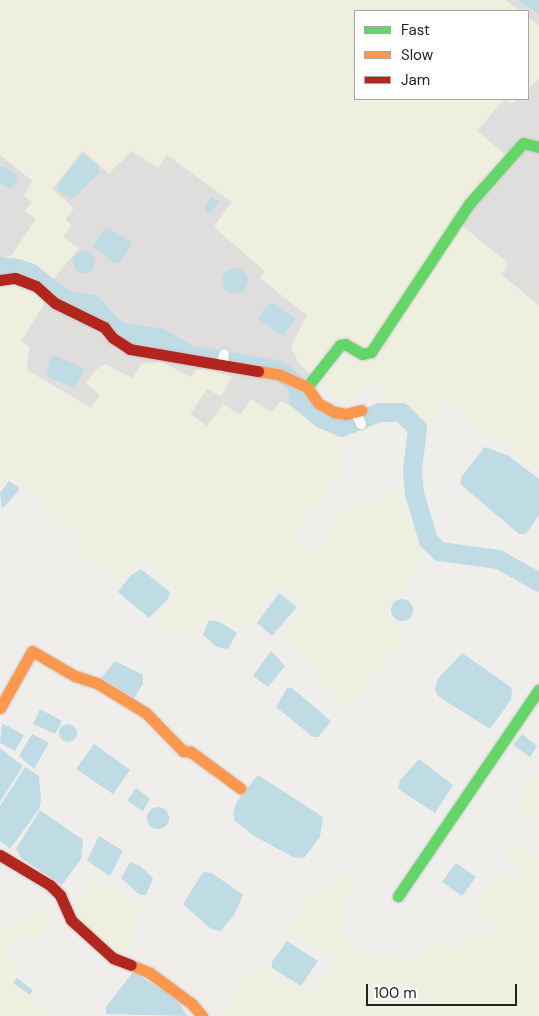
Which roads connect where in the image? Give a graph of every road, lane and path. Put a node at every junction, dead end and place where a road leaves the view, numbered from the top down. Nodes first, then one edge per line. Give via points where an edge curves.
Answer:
1 (539, 147) edge
2 (0, 280) edge
3 (307, 387) junction
4 (359, 415) dead end
5 (539, 689) edge
6 (0, 708) edge
7 (240, 788) dead end
8 (0, 855) edge
9 (398, 896) dead end
10 (202, 1016) edge

1 - 3 street via 523,143 469,204 371,352 362,354 345,344 340,345
2 - 3 street via 15,278 36,286 55,302 104,326 113,338 130,349 223,361 278,374
3 - 4 street via 318,403 334,412
5 - 9 street
6 - 7 street via 32,651 75,676 97,683 146,713 162,726 170,740
8 - 10 street via 56,890 71,920 113,958 150,973 192,1004

